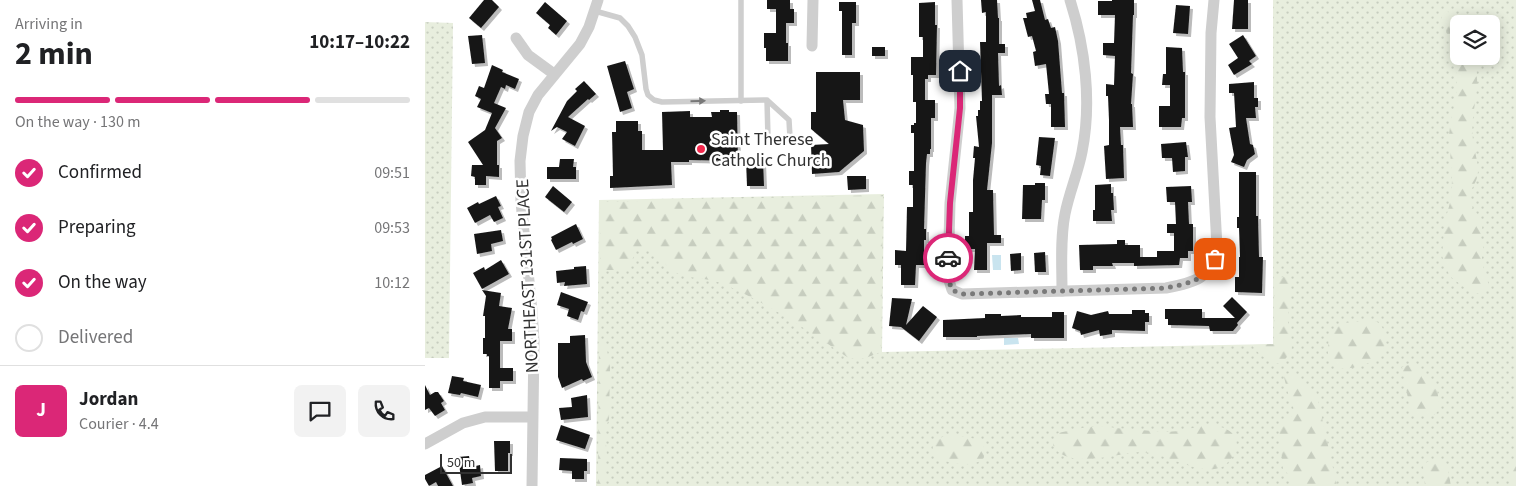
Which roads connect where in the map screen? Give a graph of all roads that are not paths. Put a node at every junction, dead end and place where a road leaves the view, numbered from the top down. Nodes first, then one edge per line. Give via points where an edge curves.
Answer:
1 (741, 0) edge
2 (813, 0) edge
3 (957, 0) edge
4 (1070, 0) edge
5 (1213, 0) edge
6 (597, 5) edge
7 (516, 38) dead end
8 (812, 46) dead end
9 (554, 74) junction
10 (767, 100) junction
11 (741, 101) junction
12 (1062, 291) junction
13 (533, 417) junction
14 (425, 444) edge
15 (532, 486) edge

1 - 11 lane
2 - 8 street
3 - 12 street via 960,108 950,203 948,278 952,290 962,294
4 - 12 street via 1082,48 1086,129 1065,214
5 - 12 street via 1209,117 1217,247 1213,265 1206,274 1186,284 1166,288
6 - 9 street, NORTHEAST 131ST PLACE via 580,44
6 -> 11 lane via 620,18 635,37 642,55 646,89 654,100
7 - 9 street via 528,55
9 - 13 street, NORTHEAST 131ST PLACE via 529,112 520,161 521,202 533,311
10 - 10 lane via 789,120 789,140 768,139
10 - 11 lane
13 - 14 street via 485,417 463,423
13 - 15 street, NORTHEAST 131ST PLACE

